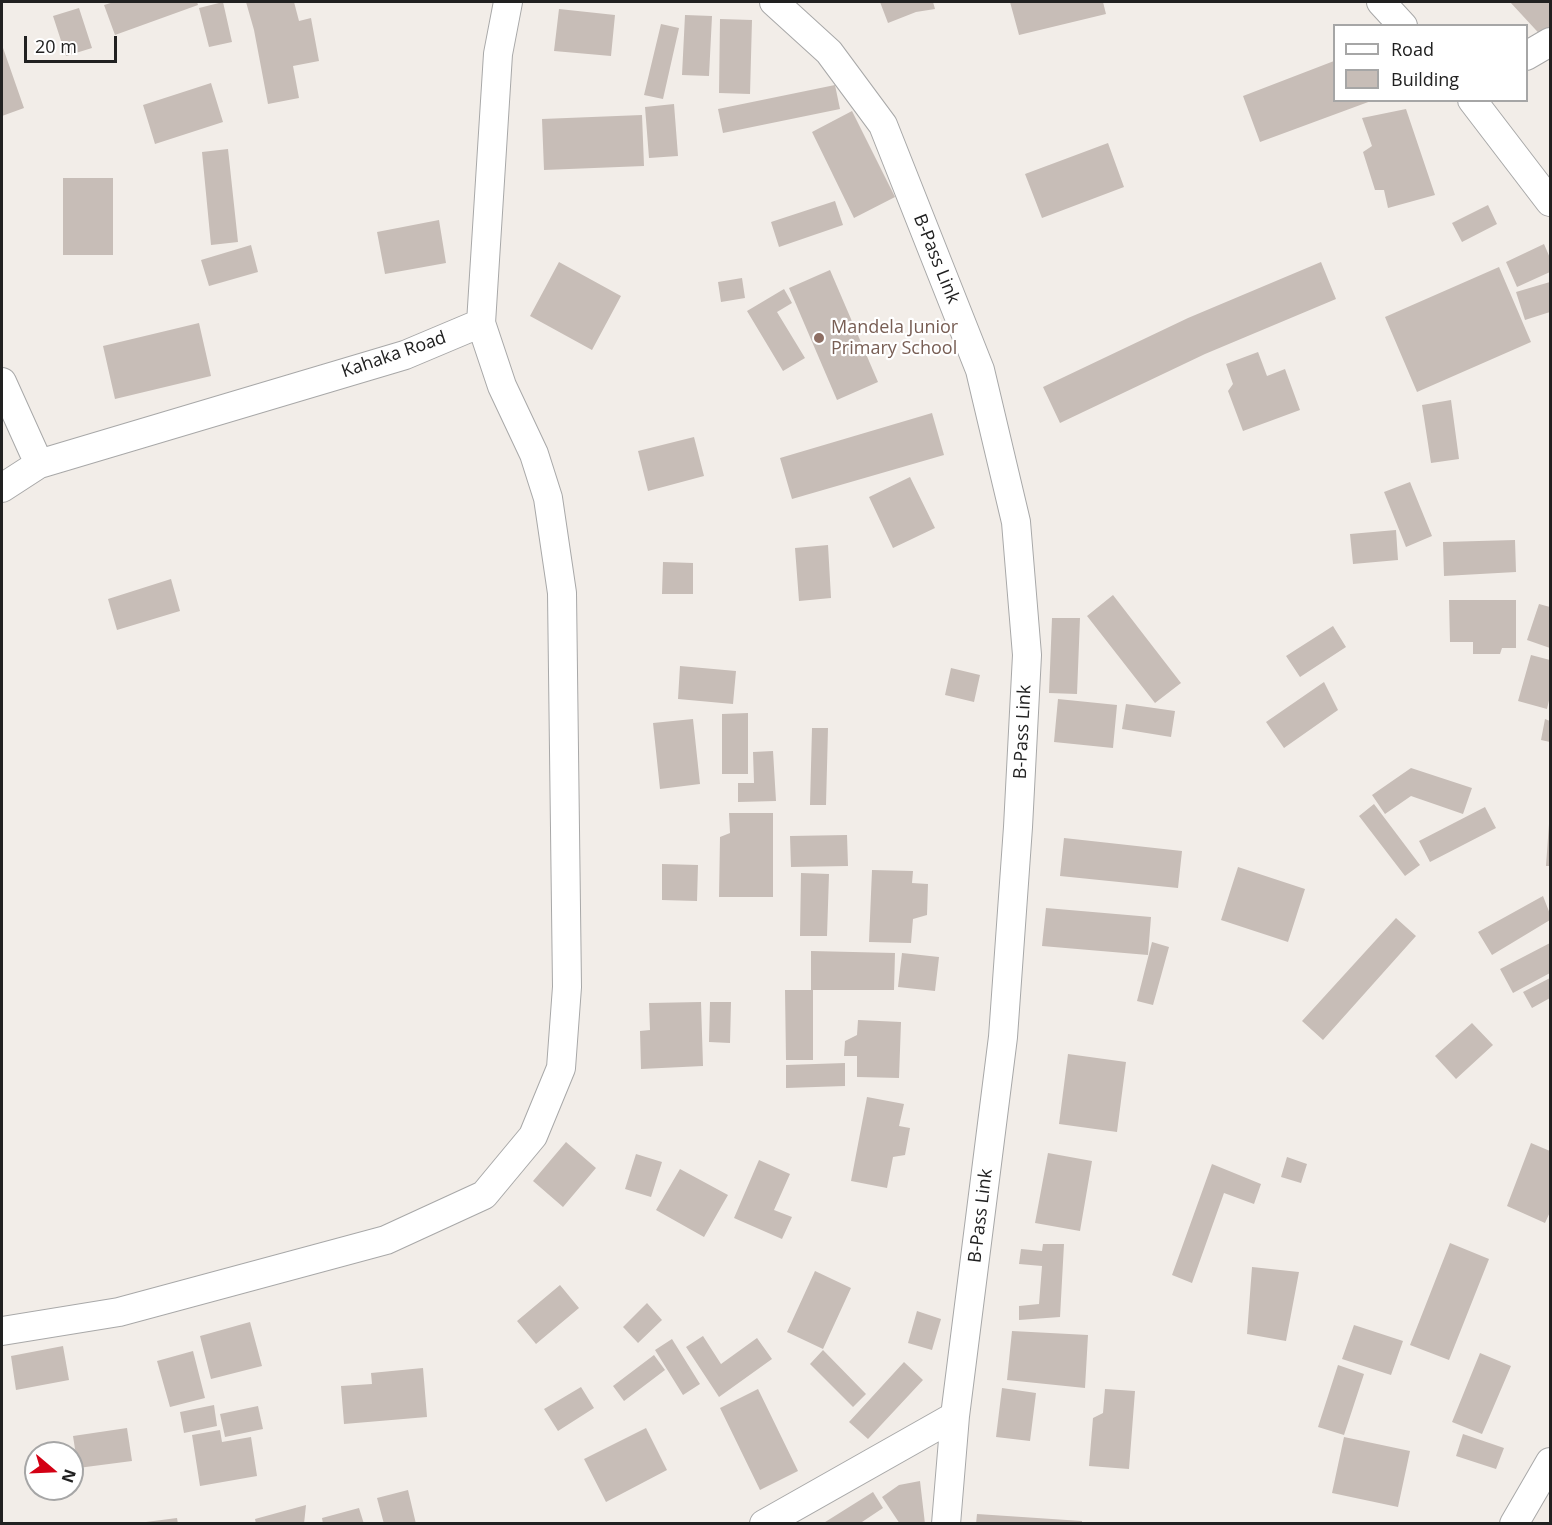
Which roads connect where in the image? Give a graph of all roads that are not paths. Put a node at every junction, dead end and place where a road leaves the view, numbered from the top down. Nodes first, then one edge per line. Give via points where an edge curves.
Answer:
1 (508, 2) edge
2 (774, 2) edge
3 (1381, 2) edge
4 (1401, 24) edge
5 (1551, 42) edge
6 (1528, 55) edge
7 (1474, 102) edge
8 (1551, 202) edge
9 (481, 324) junction
10 (2, 382) edge
11 (39, 464) junction
12 (2, 488) edge
13 (2, 1331) edge
14 (956, 1416) junction
15 (1551, 1462) edge
16 (764, 1524) edge
17 (946, 1524) edge
18 (1514, 1524) edge

1 - 9 street via 498,54
2 - 14 street, B-Pass Link via 829,52 883,125 980,370 1016,522 1027,655 1017,839 1003,1037
3 - 4 street
5 - 6 street
7 - 8 street
9 - 11 street, Kahaka Road via 405,355
9 - 13 street via 548,498 562,593 567,987 561,1068 533,1136 484,1195 386,1240 119,1312
10 - 11 street
11 - 12 street, Kahaka Road
14 - 16 street
14 - 17 street, B-Pass Link
15 - 18 street

